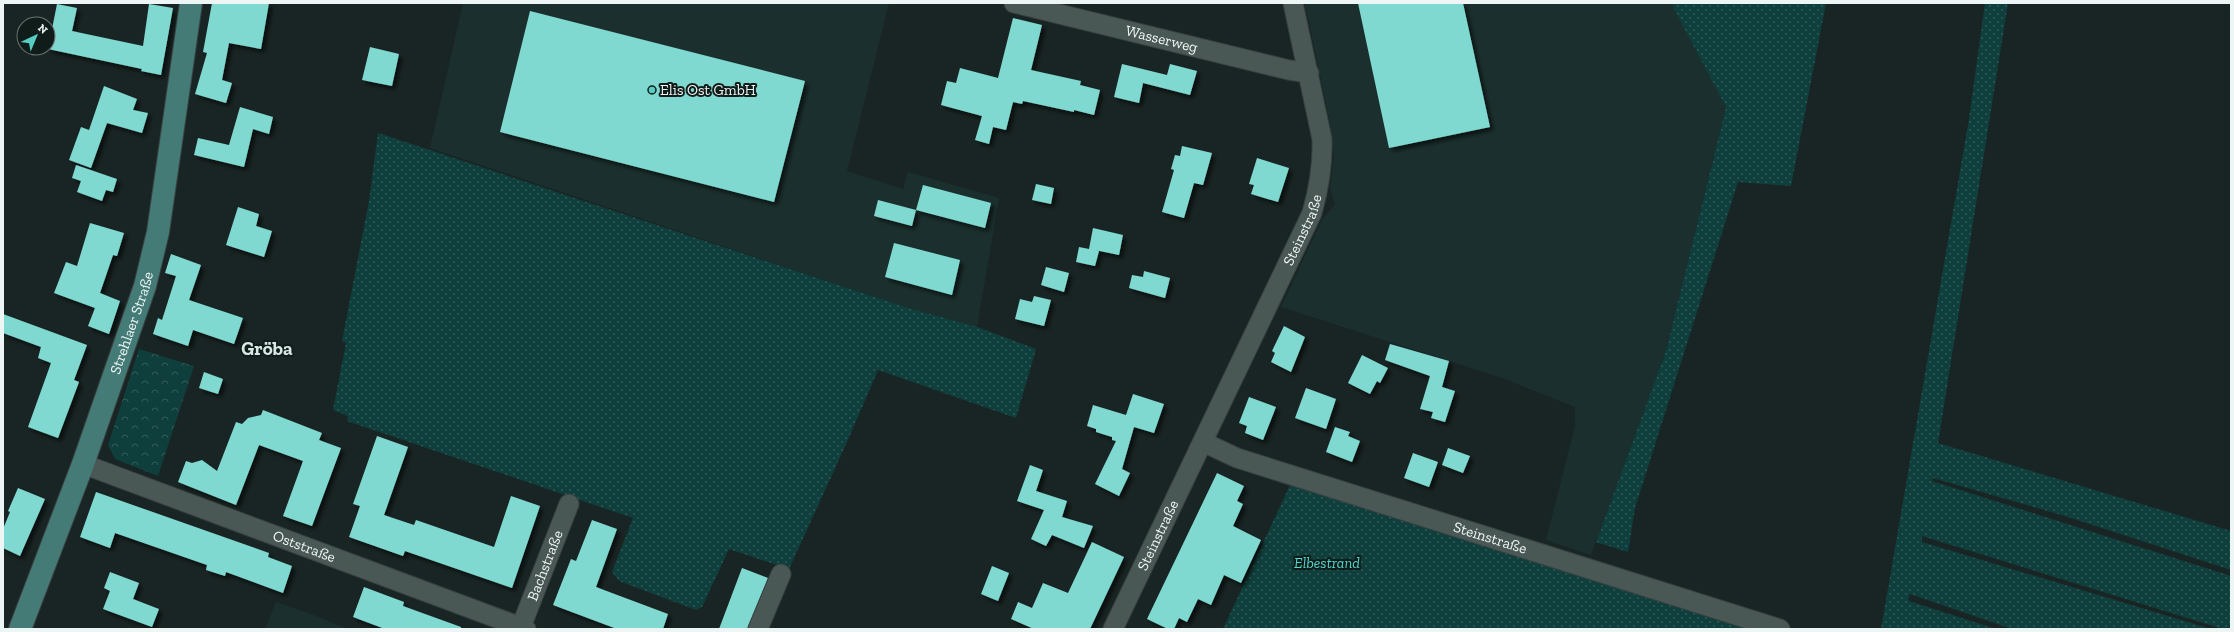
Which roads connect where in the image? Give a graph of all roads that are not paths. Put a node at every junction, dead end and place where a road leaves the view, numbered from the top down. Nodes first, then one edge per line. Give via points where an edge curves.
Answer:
1 (191, 3) edge
2 (1014, 3) edge
3 (1293, 3) edge
4 (1309, 73) junction
5 (1203, 442) junction
6 (83, 464) junction
7 (569, 504) dead end
8 (781, 574) dead end
9 (523, 628) edge
10 (20, 629) edge
11 (758, 629) edge
12 (1113, 629) edge
13 (1780, 629) edge

1 - 6 main road, Strehlaer Straße via 158,232 145,286
2 - 4 street, Wasserweg
3 - 4 street, Steinstraße
4 - 5 street, Steinstraße via 1322,139 1323,162 1312,213
5 - 12 street, Steinstraße
5 - 13 street, Steinstraße via 1237,458
6 - 9 street, Oststraße
6 - 10 main road, Strehlaer Straße
7 - 9 street, Bachstraße
8 - 11 street

